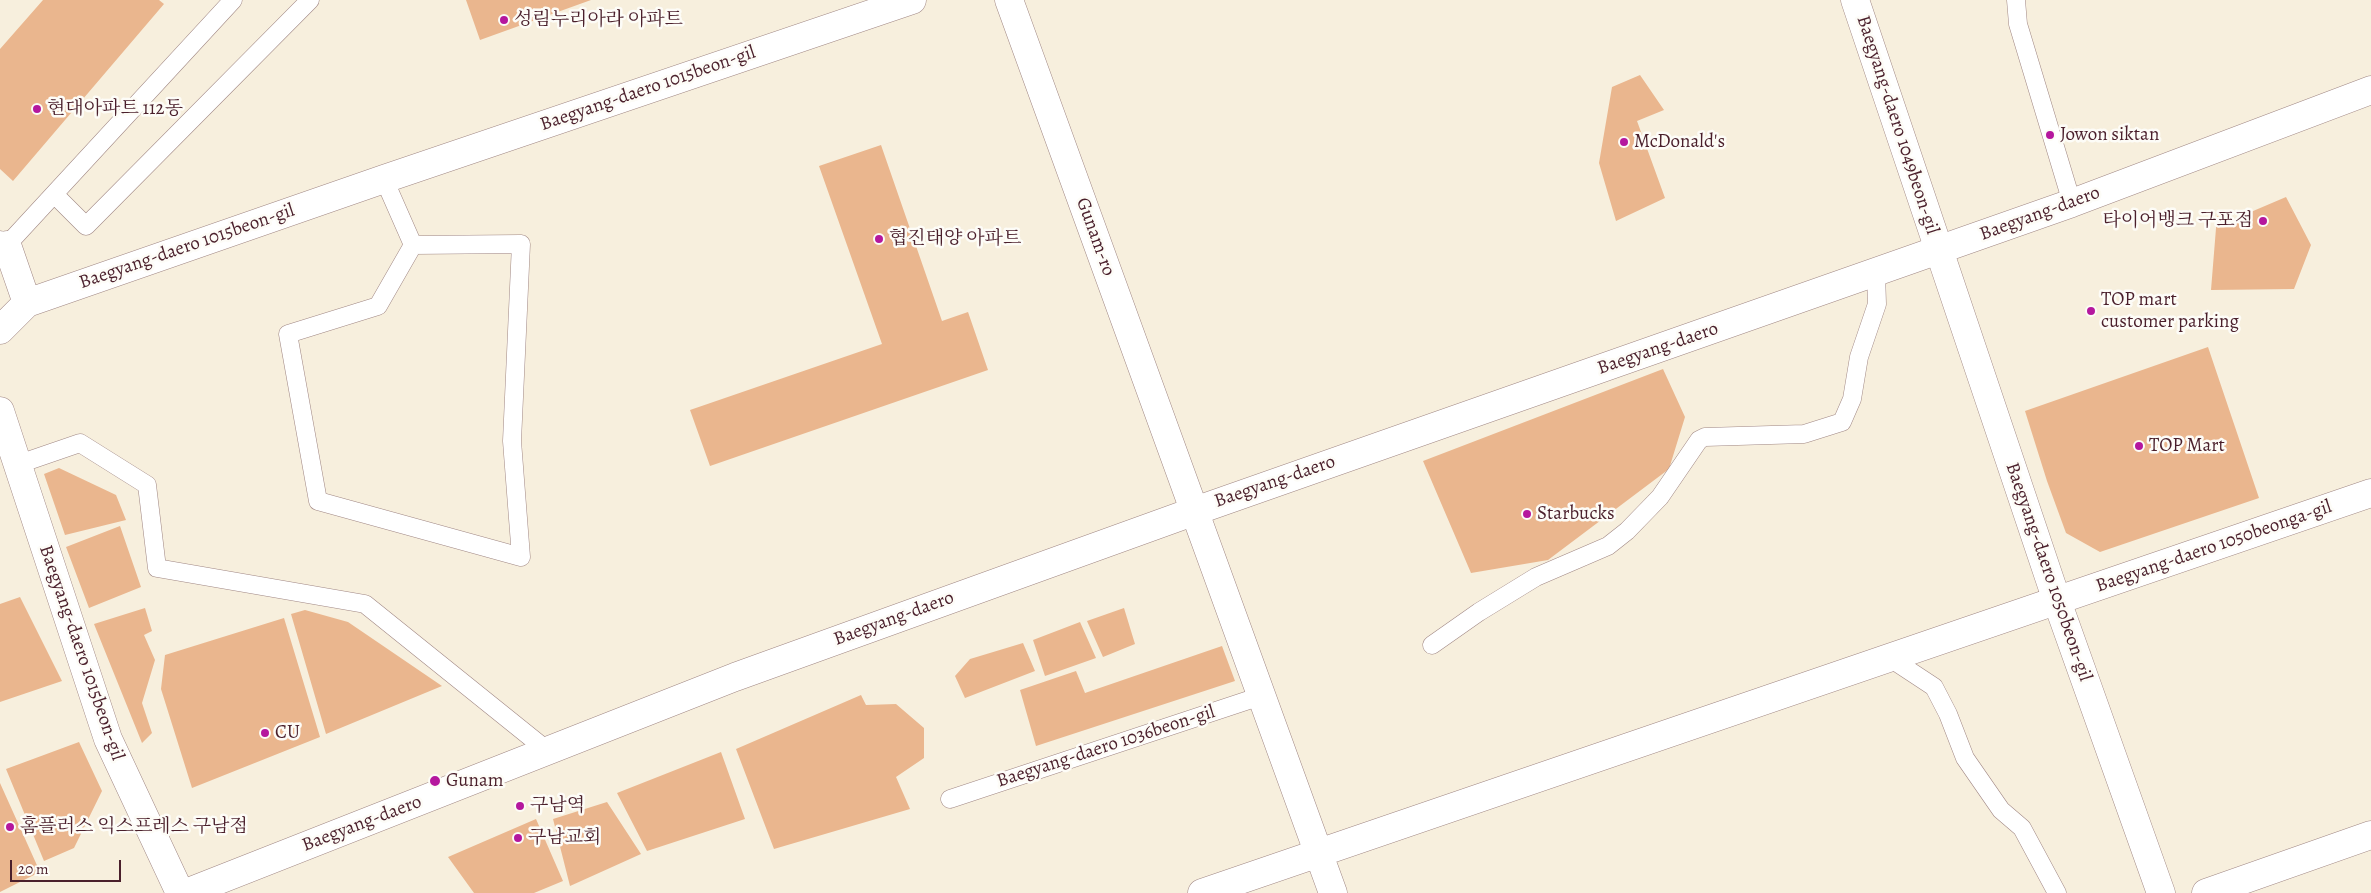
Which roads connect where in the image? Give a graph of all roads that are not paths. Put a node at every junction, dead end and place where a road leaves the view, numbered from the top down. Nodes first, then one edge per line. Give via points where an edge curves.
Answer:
1 (233, 0) edge
2 (310, 0) edge
3 (912, 0) edge
4 (1009, 0) edge
5 (1855, 0) edge
6 (2016, 0) edge
7 (2371, 90) edge
8 (384, 178) junction
9 (54, 194) junction
10 (2072, 203) junction
11 (3, 242) edge
12 (413, 245) junction
13 (1938, 251) junction
14 (1876, 273) junction
15 (28, 303) junction
16 (0, 330) edge
17 (0, 410) edge
18 (16, 464) junction
19 (2371, 492) edge
20 (1195, 511) junction
21 (2057, 600) junction
22 (1432, 645) dead end
23 (1890, 658) junction
24 (1261, 696) junction
25 (549, 752) junction
26 (950, 799) dead end
27 (2371, 835) edge
28 (1319, 854) junction
29 (180, 893) edge
30 (186, 893) edge
31 (1202, 893) edge
32 (1333, 893) edge
33 (2057, 893) edge
34 (2161, 893) edge
35 (2206, 893) edge

1 - 9 lane
2 - 9 lane via 86,226
3 - 8 street, Baegyang-daero 1015beon-gil
4 - 20 street, Gunam-ro
5 - 13 street, Baegyang-daero 1049beon-gil
6 - 10 lane via 2018,24
7 - 10 street, Baegyang-daero
8 - 12 lane
8 - 15 street, Baegyang-daero 1015beon-gil
9 - 11 lane
10 - 13 street, Baegyang-daero
11 - 15 street
12 - 12 lane via 378,306 288,334 318,500 522,556 512,440 521,244
13 - 14 street, Baegyang-daero
13 - 21 street, Baegyang-daero 1050beon-gil
14 - 20 street, Baegyang-daero
14 - 22 lane via 1877,304 1859,357 1852,399 1842,422 1804,434 1705,437 1699,440 1660,498 1608,546 1536,577
15 - 16 street, Baegyang-daero 1015beon-gil
17 - 18 street, Baegyang-daero 1015beon-gil
18 - 25 lane via 80,443 147,485 157,568 365,604
18 - 29 street, Baegyang-daero 1015beon-gil via 108,739
19 - 21 street, Baegyang-daero 1050beonga-gil
20 - 24 street
20 - 25 street, Baegyang-daero via 735,677
21 - 23 street, Baegyang-daero 1050beonga-gil
21 - 34 street, Baegyang-daero 1050beon-gil
23 - 28 street, Baegyang-daero 1050beonga-gil
23 - 33 lane via 1934,687 1965,758 2001,810 2022,828
24 - 26 lane, Baegyang-daero 1036beon-gil
24 - 28 street
25 - 30 street, Baegyang-daero
27 - 35 street
28 - 31 street, Baegyang-daero 1050beonga-gil
28 - 32 street

